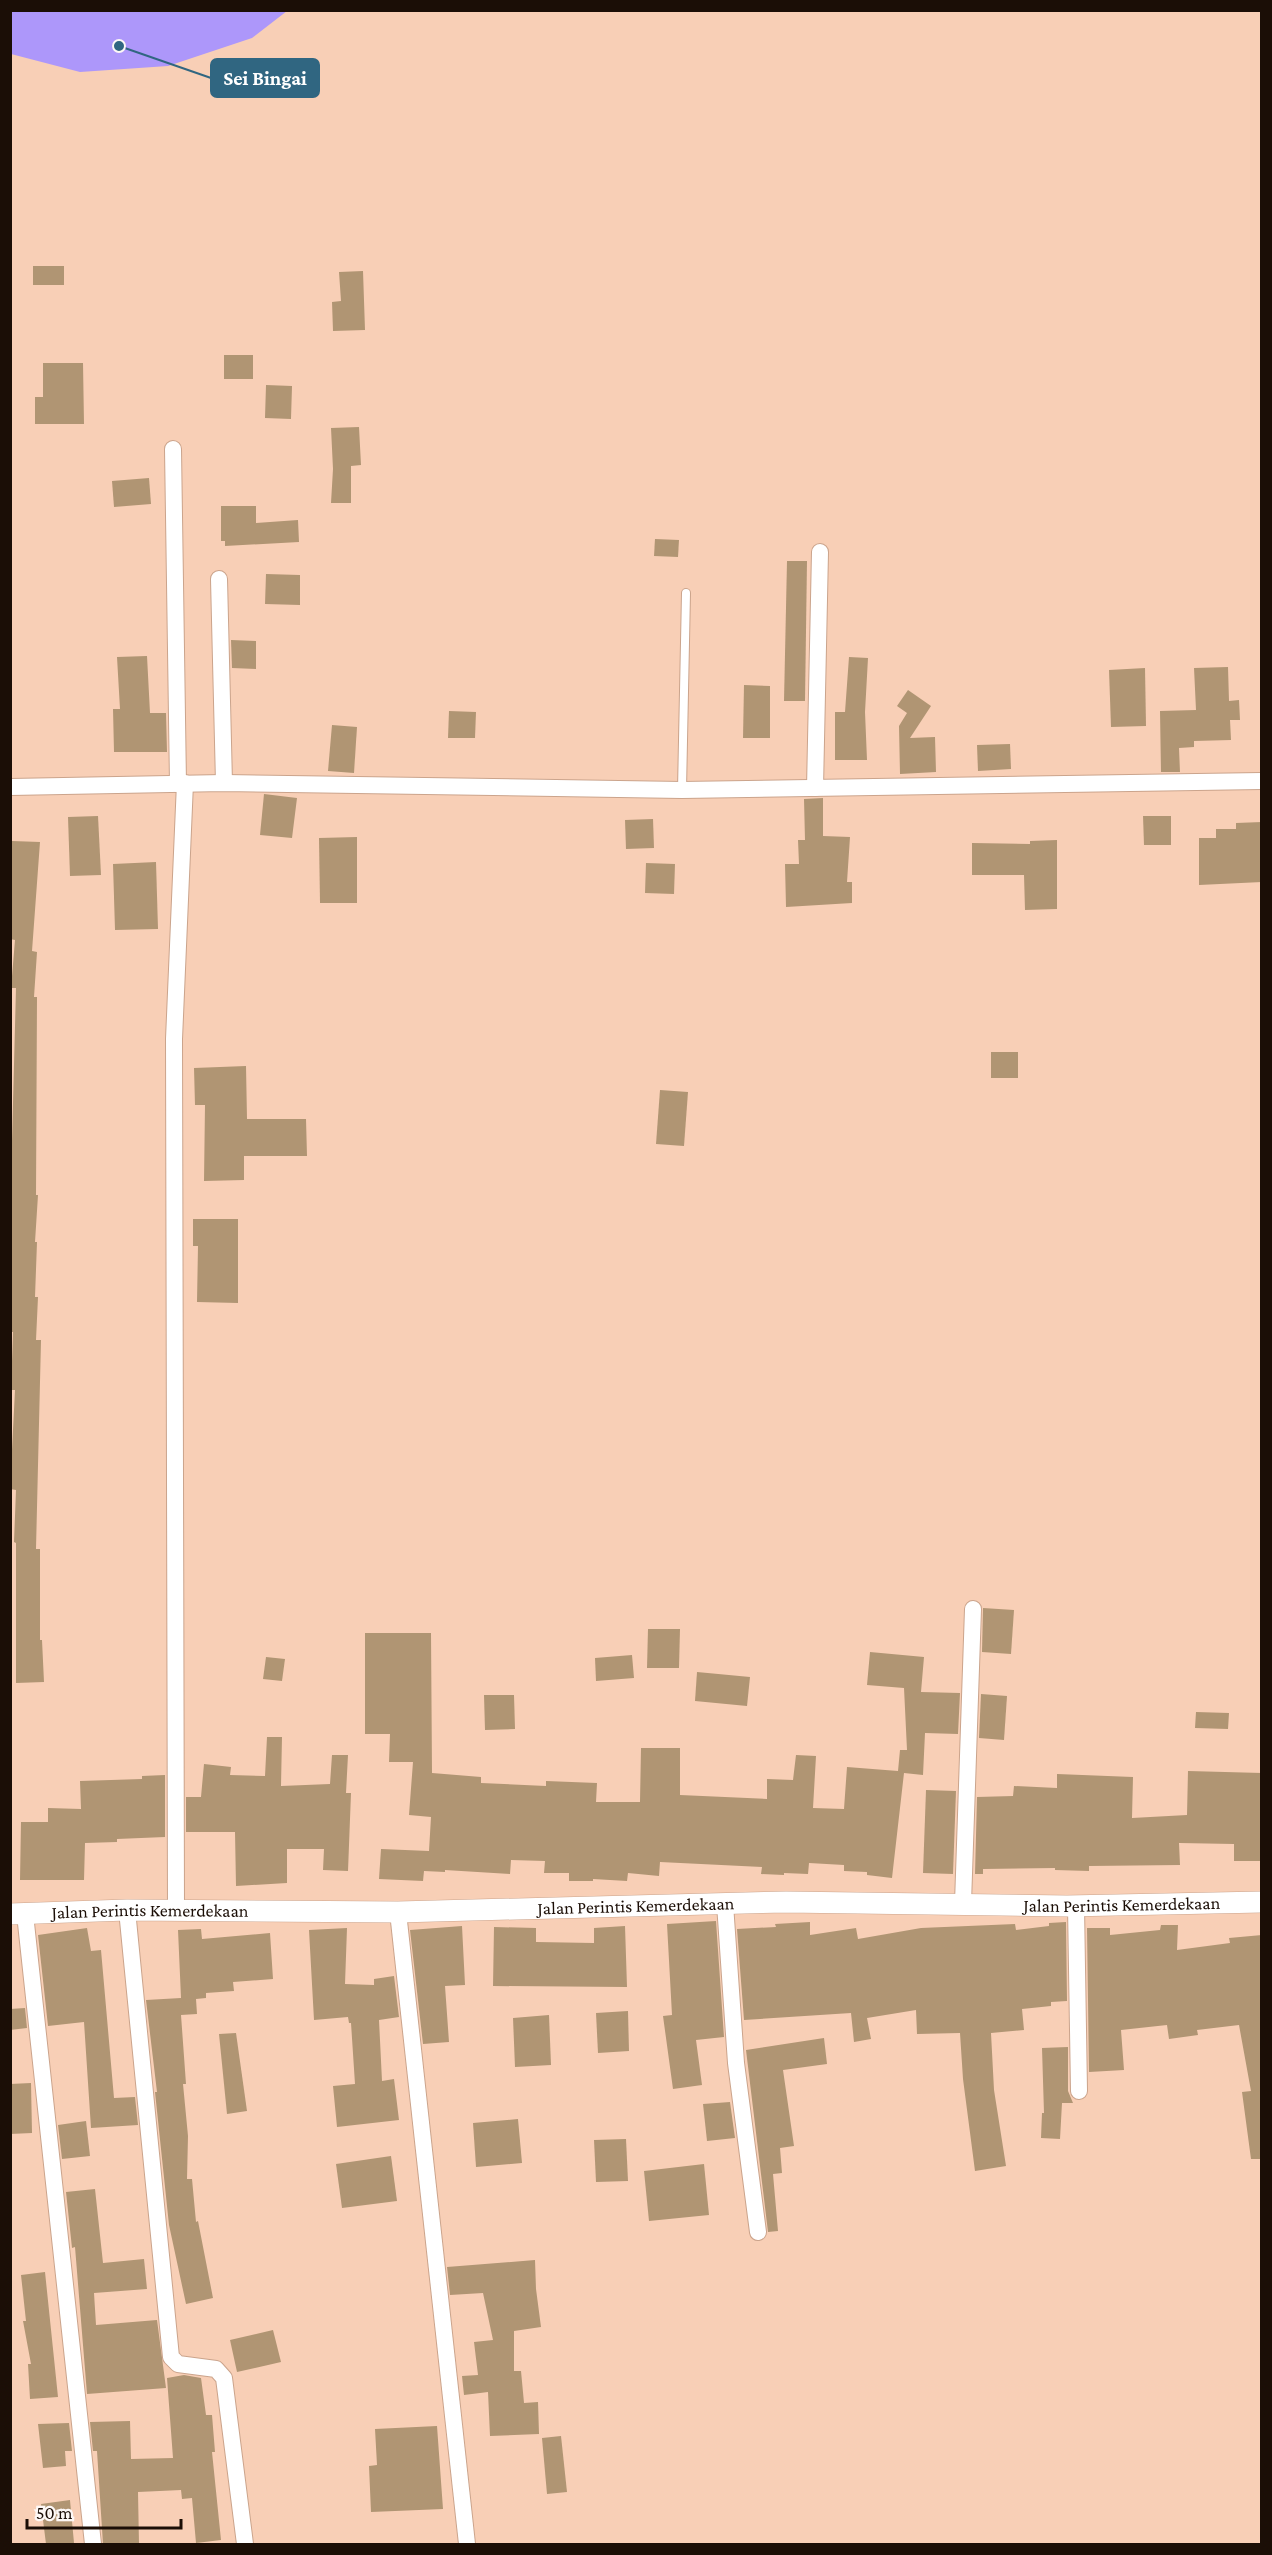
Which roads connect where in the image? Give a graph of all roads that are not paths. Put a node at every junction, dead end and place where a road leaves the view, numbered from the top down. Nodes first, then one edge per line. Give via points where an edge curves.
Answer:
1 (173, 449) dead end
2 (820, 552) dead end
3 (219, 579) dead end
4 (687, 593) dead end
5 (1262, 781) edge
6 (224, 783) junction
7 (182, 784) junction
8 (10, 787) edge
9 (815, 788) junction
10 (682, 790) junction
11 (973, 1609) dead end
12 (1262, 1902) edge
13 (963, 1903) junction
14 (725, 1904) junction
15 (1076, 1906) junction
16 (127, 1910) junction
17 (176, 1910) junction
18 (398, 1912) junction
19 (18, 1914) edge
20 (1079, 2091) dead end
21 (758, 2232) dead end
22 (93, 2544) edge
23 (245, 2544) edge
24 (467, 2544) edge

1 - 7 street
2 - 9 street
3 - 6 street
4 - 10 lane
5 - 9 street
6 - 7 street
6 - 10 street
7 - 8 street
7 - 17 street via 174,1039
9 - 10 street
11 - 13 street
12 - 15 street, Jalan Perintis Kemerdekaan
13 - 14 street, Jalan Perintis Kemerdekaan
13 - 15 street, Jalan Perintis Kemerdekaan
14 - 18 street, Jalan Perintis Kemerdekaan
14 - 21 street via 736,2063
15 - 20 street
16 - 17 street, Jalan Perintis Kemerdekaan
16 - 19 street, Jalan Perintis Kemerdekaan
16 - 23 street via 171,2357 186,2366 212,2367 224,2378
17 - 18 street, Jalan Perintis Kemerdekaan
18 - 24 street
19 - 22 street

